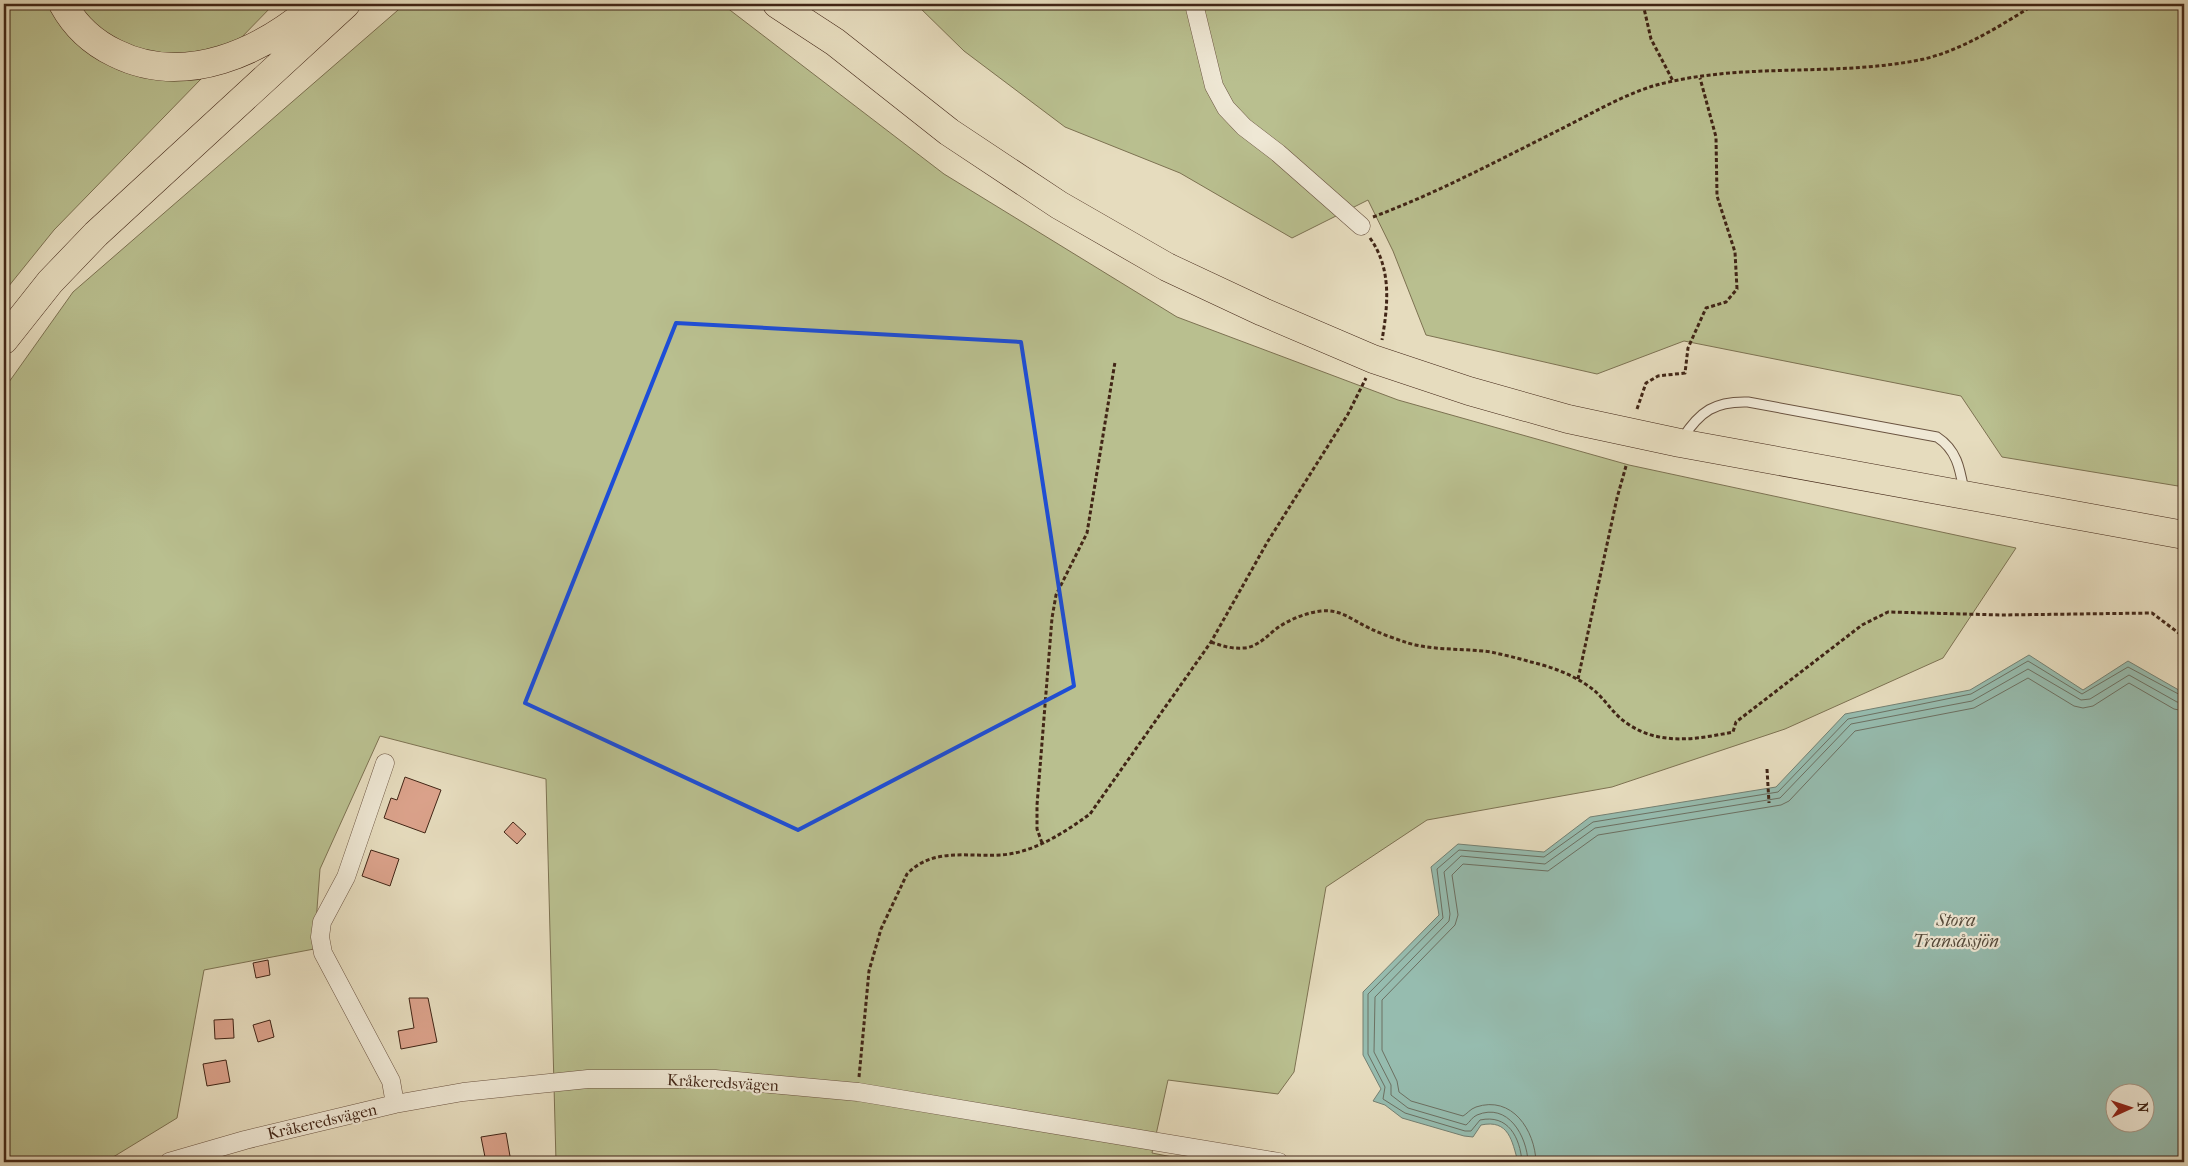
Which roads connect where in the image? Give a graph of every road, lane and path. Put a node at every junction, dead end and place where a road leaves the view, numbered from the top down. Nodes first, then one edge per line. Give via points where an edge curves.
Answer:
1 (63, 4) edge
2 (317, 4) edge
3 (346, 4) edge
4 (777, 4) edge
5 (805, 4) edge
6 (1194, 4) edge
7 (1643, 4) edge
8 (2035, 4) edge
9 (835, 42) junction
10 (1700, 78) junction
11 (1673, 81) junction
12 (1361, 226) joint
13 (1375, 245) dead end
14 (4, 340) edge
15 (1373, 359) junction
16 (1115, 362) dead end
17 (1637, 409) dead end
18 (1680, 443) junction
19 (1626, 466) dead end
20 (1964, 494) junction
21 (2184, 535) edge
22 (2184, 637) edge
23 (1211, 642) junction
24 (1578, 680) junction
25 (385, 764) dead end
26 (1767, 770) dead end
27 (1769, 803) dead end
28 (1042, 843) junction
29 (858, 1092) junction
30 (395, 1104) junction
31 (180, 1161) edge
32 (1279, 1162) edge

1 - 2 main road via 84,33 103,47 128,60 152,67 176,68 198,67 223,60 288,26
3 - 14 main road via 96,234 50,282
4 - 9 main road
5 - 9 main road
6 - 12 street via 1214,86 1226,108
7 - 11 path via 1651,39
8 - 10 path via 1988,34 1924,59 1860,67 1754,71
9 - 15 main road via 949,132 1059,204 1167,267
10 - 11 path
10 - 17 path via 1716,137 1717,196 1735,252 1737,289 1726,302 1706,308 1688,348 1685,373 1658,376 1646,383
11 - 12 path via 1617,101 1468,175 1369,219
13 - 15 path via 1388,288 1388,306 1382,342
15 - 18 main road via 1469,391 1568,418
15 - 23 path via 1348,414 1268,541
16 - 28 path via 1087,533 1056,595 1052,618 1037,804
18 - 20 main road
18 - 20 lane via 1691,425 1716,405 1729,401 1748,402 1937,437 1948,444 1955,455
19 - 24 path
20 - 21 main road
22 - 24 path via 2152,613 2001,615 1888,612 1862,625 1736,722 1734,732 1698,739 1668,739 1643,733 1627,724 1596,692
23 - 24 path via 1230,648 1246,648 1261,642 1297,617 1321,611 1340,611 1370,629 1409,643 1490,652 1534,662
23 - 28 path via 1090,814
25 - 30 street via 346,878 322,922 320,938 323,954 391,1081
26 - 27 path
28 - 29 path via 1014,854 946,856 928,860 913,868 901,884 881,929 869,971
29 - 30 street, Kråkeredsvägen via 715,1079 588,1079 463,1092
29 - 32 street, Kråkeredsvägen
30 - 31 street, Kråkeredsvägen via 244,1140

